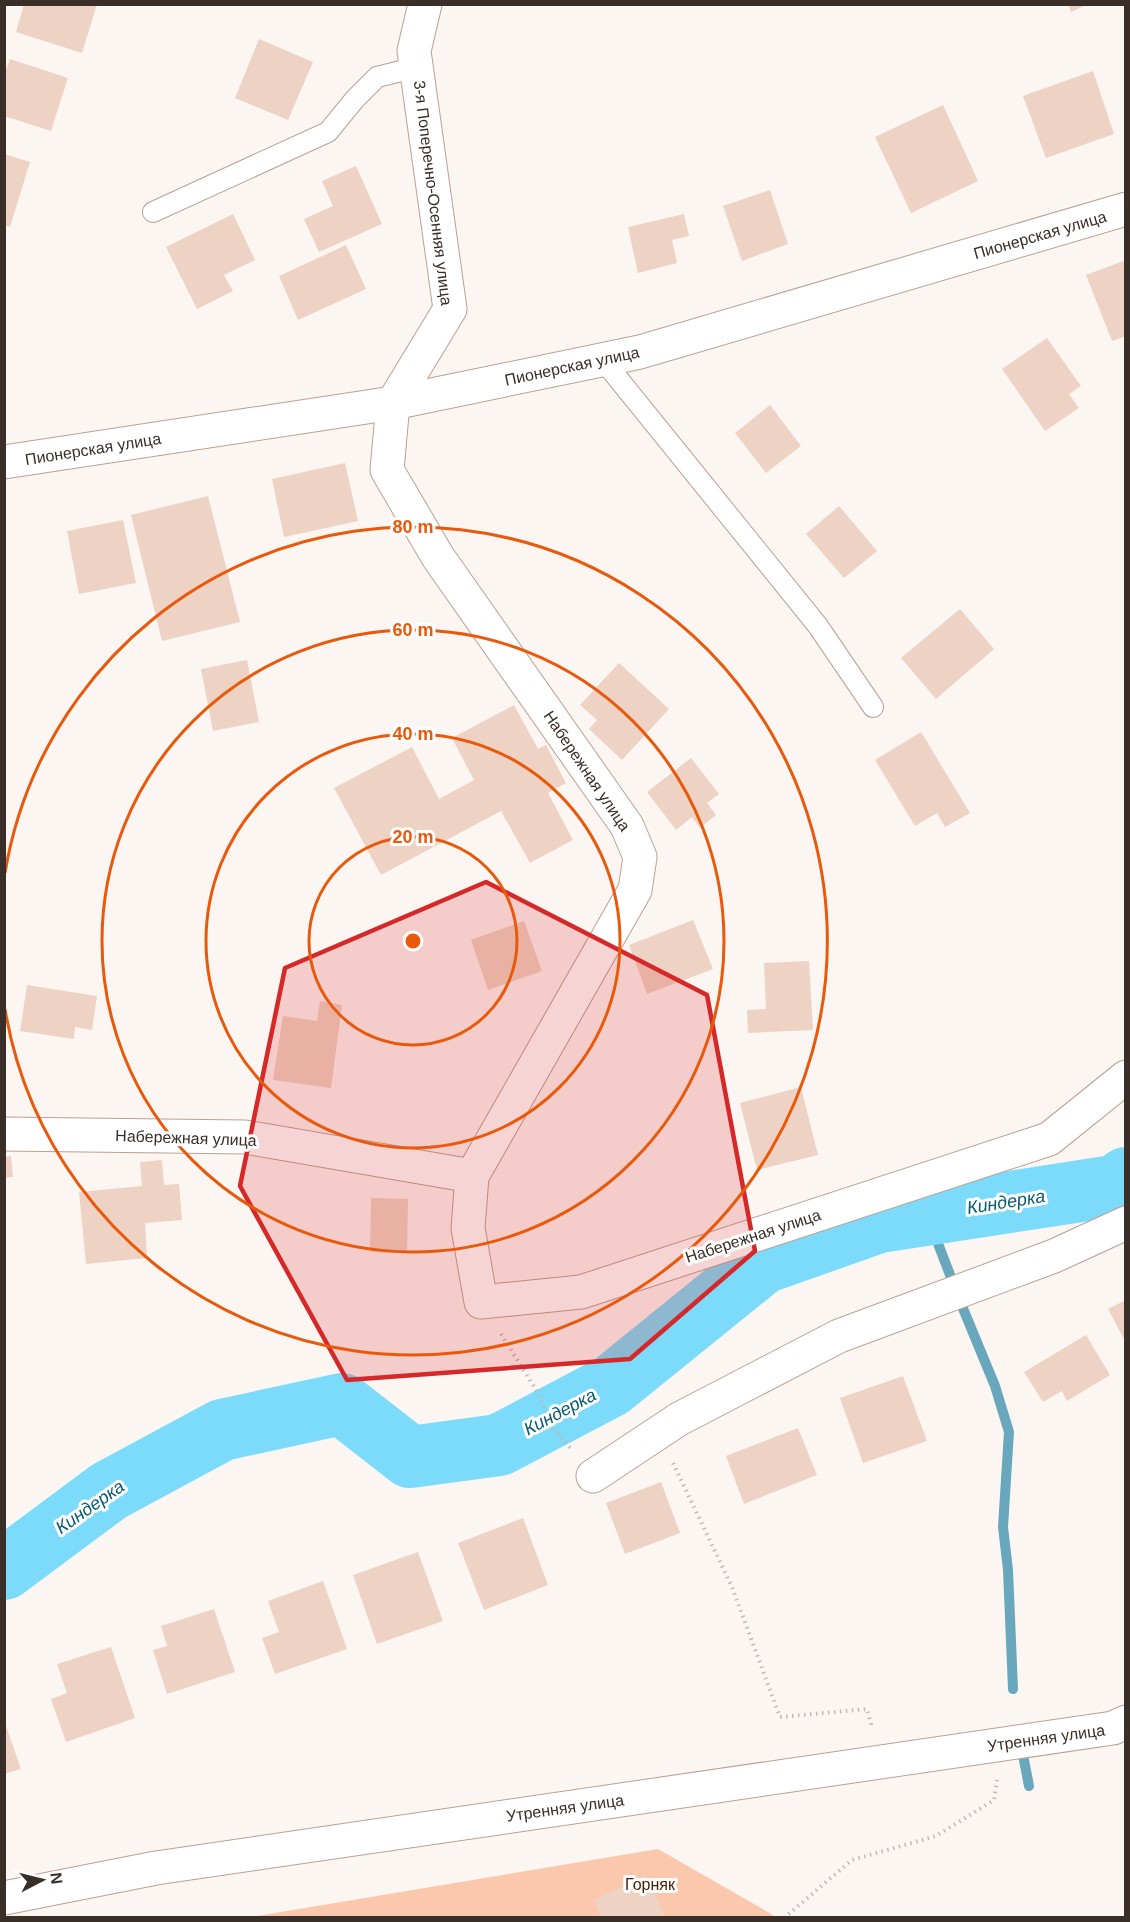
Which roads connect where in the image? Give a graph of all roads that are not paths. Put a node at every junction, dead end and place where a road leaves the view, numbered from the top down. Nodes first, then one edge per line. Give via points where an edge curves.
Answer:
1 (425, 4) edge
2 (417, 67) junction
3 (1125, 209) edge
4 (153, 212) dead end
5 (603, 360) junction
6 (393, 403) junction
7 (4, 462) edge
8 (873, 707) dead end
9 (1125, 1077) edge
10 (4, 1134) edge
11 (472, 1176) junction
12 (1125, 1223) edge
13 (593, 1476) dead end
14 (1125, 1722) edge
15 (4, 1898) edge

1 - 2 street, 3-я Поперечно-Осенняя улица via 414,51
2 - 4 lane via 377,77 328,132
2 - 6 street, 3-я Поперечно-Осенняя улица via 450,309
3 - 5 street, Пионерская улица
5 - 6 street, Пионерская улица
5 - 8 lane via 818,626
6 - 7 street, Пионерская улица
6 - 11 street, Набережная улица via 387,470 438,557 627,826 640,857 634,890
9 - 11 street, Набережная улица via 1049,1139 580,1292 481,1302 468,1228
10 - 11 street, Набережная улица via 245,1137
12 - 13 street via 1054,1256 839,1336 679,1419
14 - 15 street, Утренняя улица via 1113,1728 156,1868

